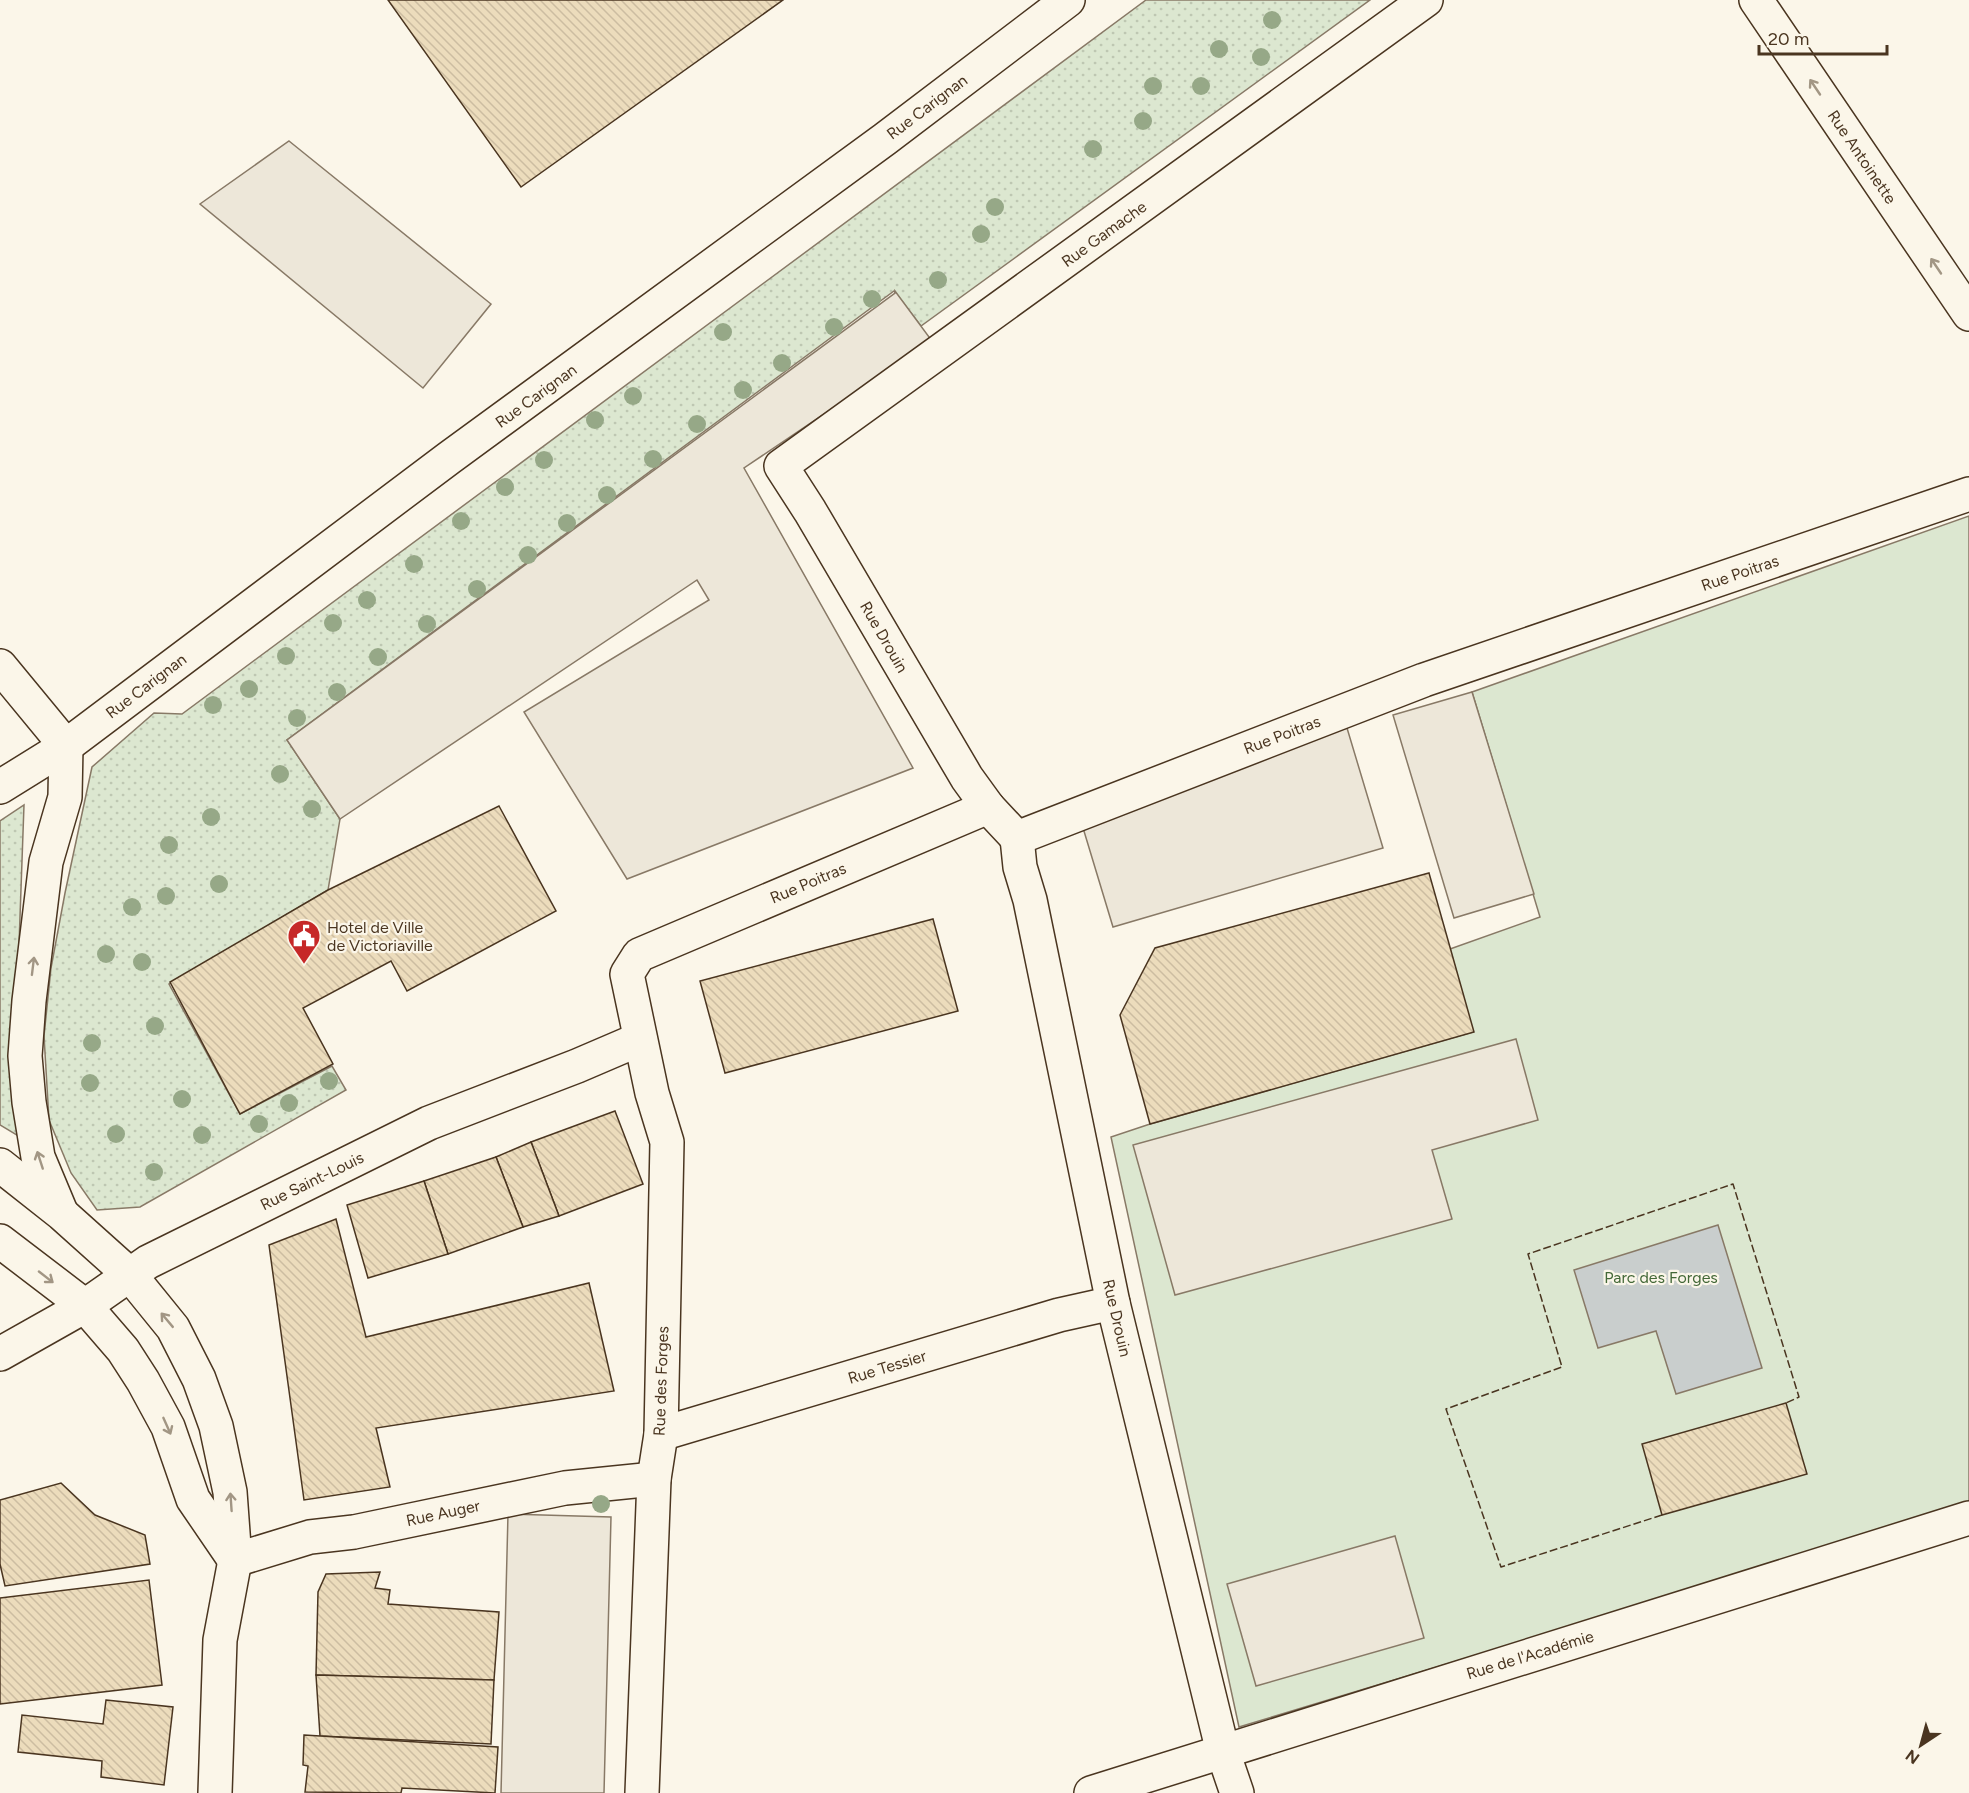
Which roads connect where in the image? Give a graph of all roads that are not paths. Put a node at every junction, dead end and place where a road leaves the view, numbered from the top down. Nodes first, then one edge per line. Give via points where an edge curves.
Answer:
1 (1068, 0) edge
2 (1426, 0) edge
3 (1756, 0) edge
4 (1969, 314) edge
5 (781, 466) joint
6 (1969, 495) edge
7 (0, 666) edge
8 (66, 746) junction
9 (0, 787) edge
10 (988, 807) junction
11 (1017, 838) junction
12 (627, 974) joint
13 (640, 1039) junction
14 (0, 1165) edge
15 (62, 1214) junction
16 (0, 1241) edge
17 (130, 1275) junction
18 (1113, 1303) junction
19 (85, 1306) junction
20 (0, 1354) edge
21 (661, 1434) junction
22 (654, 1479) junction
23 (1969, 1518) edge
24 (235, 1560) junction
25 (1223, 1752) junction
26 (214, 1793) edge
27 (642, 1793) edge
28 (1091, 1793) edge
29 (1237, 1793) edge

1 - 8 street, Rue Carignan
2 - 5 street, Rue Gamache
4 -> 3 street, Rue Antoinette
5 - 10 street, Rue Drouin
6 - 11 street, Rue Poitras via 1425,680
7 - 8 street
8 - 9 street, Rue Carignan
15 -> 8 street via 38,1157 26,1056 46,862 65,797
10 - 11 street
10 - 12 street, Rue Poitras via 639,955
11 - 18 street, Rue Drouin
12 - 13 street, Rue des Forges
13 - 17 street, Rue Saint-Louis via 429,1123 148,1262
13 - 21 street, Rue des Forges via 667,1142
14 - 15 street
15 - 17 street
16 -> 19 street
17 - 19 street, Rue Saint-Louis
24 -> 17 street via 230,1492 216,1426 200,1379 173,1328
18 - 21 street, Rue Tessier via 1059,1315
18 - 25 street, Rue Drouin
19 - 20 street, Rue Saint-Louis
19 -> 24 street via 123,1350 143,1381 168,1427 193,1499
21 - 22 street, Rue des Forges
22 - 24 street, Rue Auger via 565,1488 354,1532 310,1537
22 - 27 street, Rue des Forges
23 - 25 street, Rue de l'Académie
24 - 26 street via 220,1640
25 - 28 street, Rue de l'Académie
25 - 29 street, Rue Drouin

